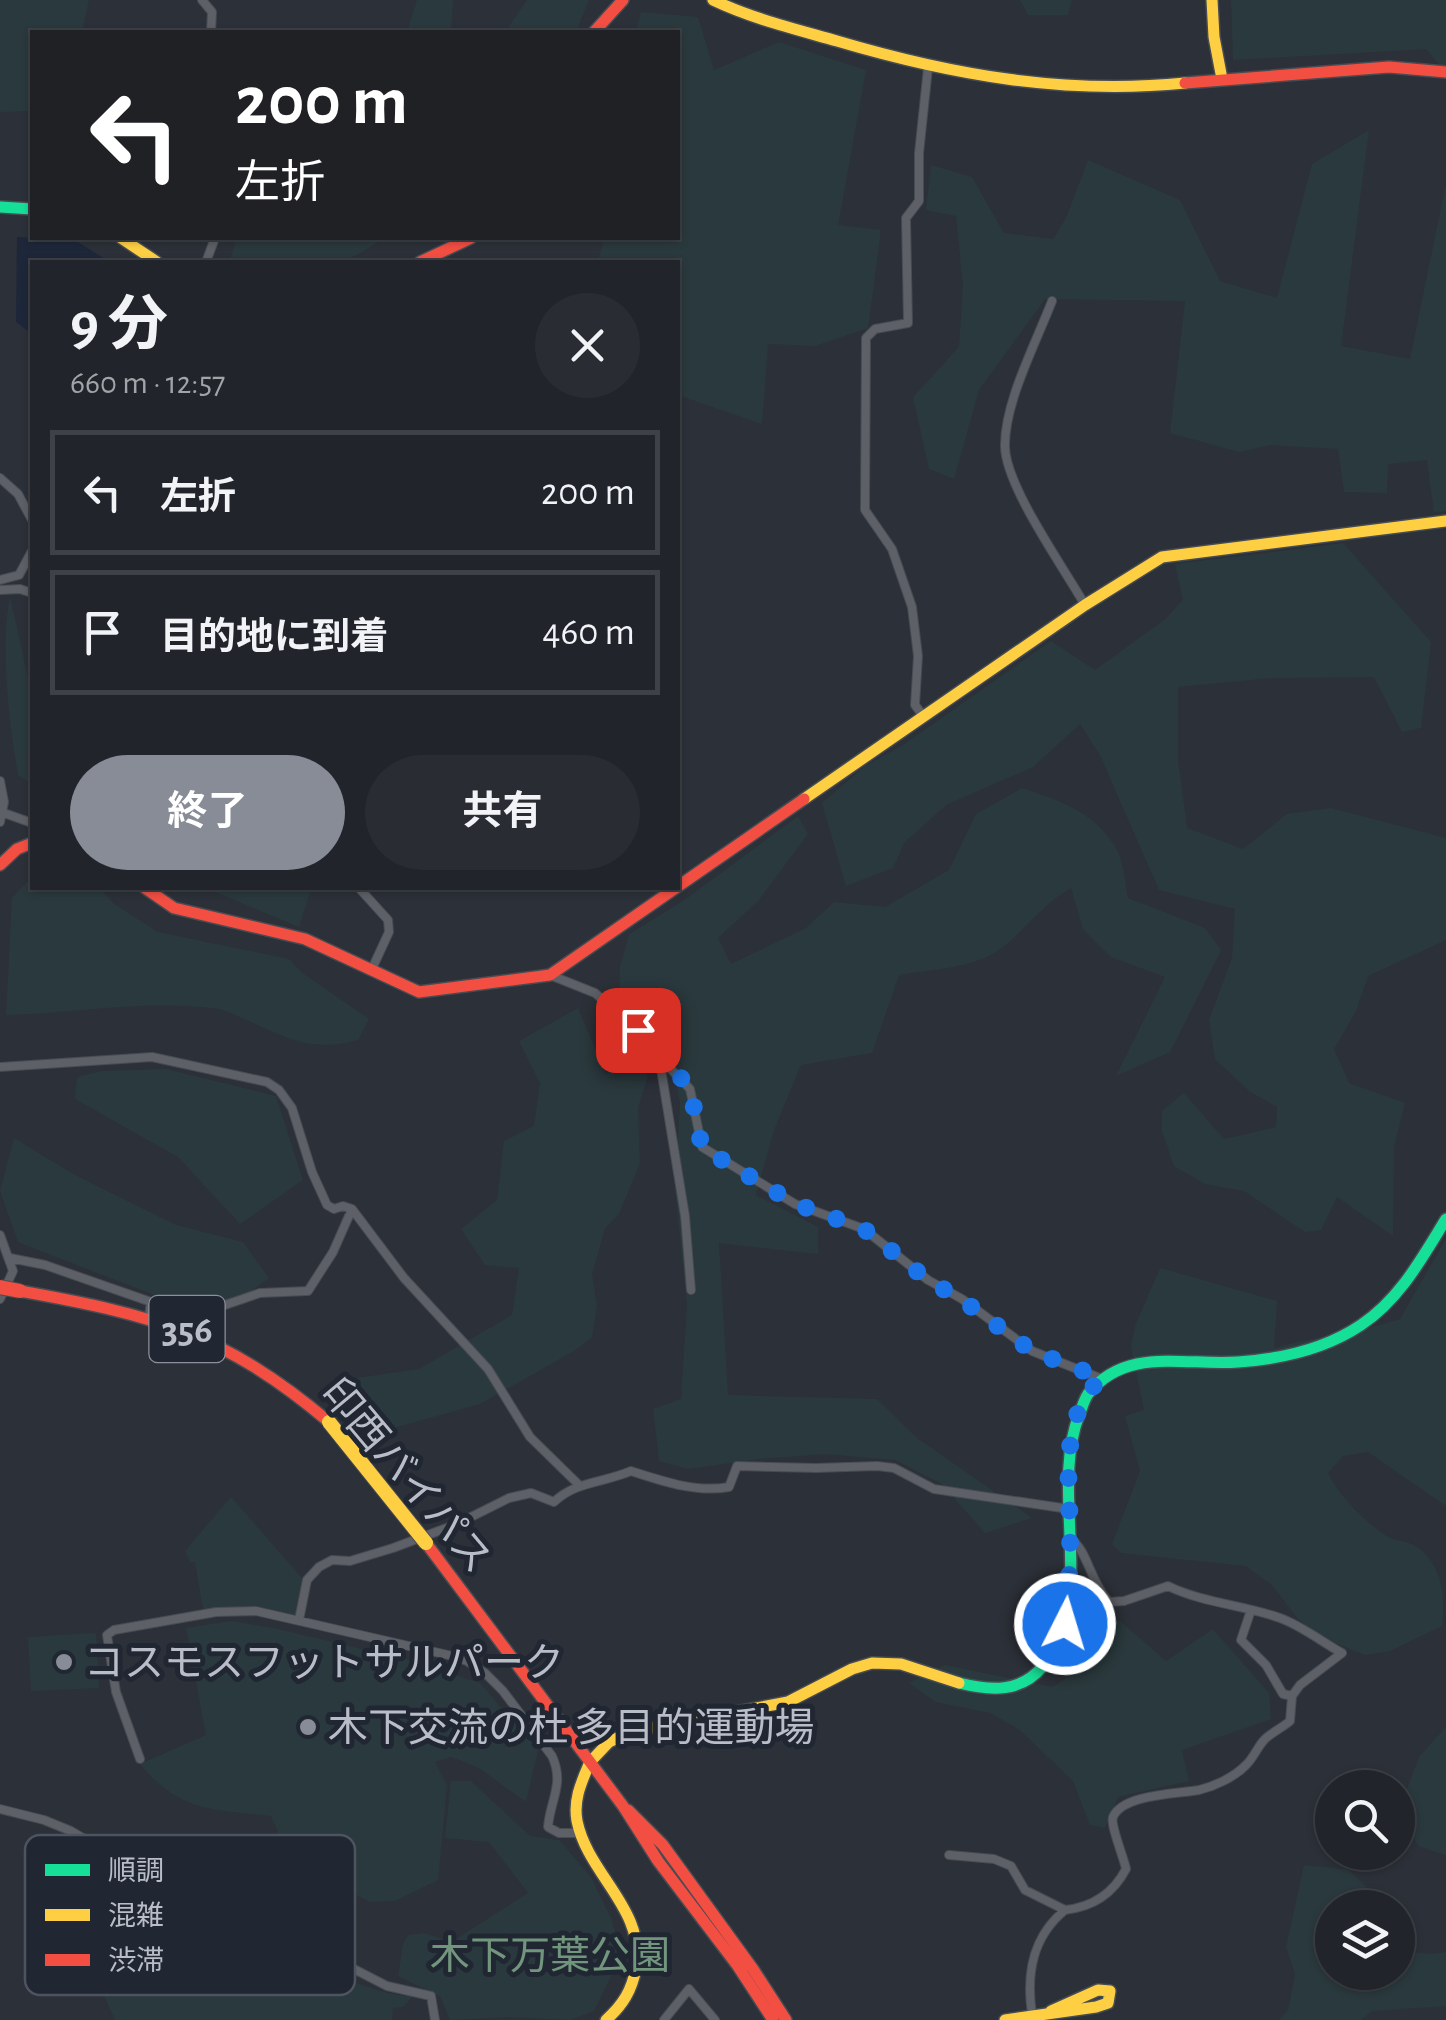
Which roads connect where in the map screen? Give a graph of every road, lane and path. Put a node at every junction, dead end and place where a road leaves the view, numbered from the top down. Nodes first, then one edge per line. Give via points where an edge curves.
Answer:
1 (202, 0) edge
2 (623, 0) edge
3 (712, 0) edge
4 (1212, 0) edge
5 (211, 30) edge
6 (596, 30) edge
7 (928, 68) junction
8 (1446, 72) edge
9 (1222, 78) junction
10 (0, 207) edge
11 (30, 210) edge
12 (124, 240) edge
13 (467, 240) edge
14 (154, 260) edge
15 (424, 260) edge
16 (1052, 301) dead end
17 (0, 478) edge
18 (30, 516) edge
19 (1446, 521) edge
20 (30, 555) edge
21 (0, 580) edge
22 (0, 590) edge
23 (30, 592) edge
24 (1085, 605) junction
25 (924, 717) junction
26 (0, 782) edge
27 (2, 818) edge
28 (30, 823) edge
29 (30, 844) edge
30 (0, 865) edge
31 (680, 885) edge
32 (147, 890) edge
33 (360, 890) edge
34 (673, 890) edge
35 (371, 970) junction
36 (550, 975) junction
37 (659, 1058) junction
38 (0, 1067) edge
39 (352, 1208) junction
40 (1446, 1219) edge
41 (0, 1234) edge
42 (10, 1258) junction
43 (0, 1287) edge
44 (691, 1290) dead end
45 (0, 1300) edge
46 (150, 1309) junction
47 (1102, 1378) junction
48 (578, 1484) junction
49 (1069, 1509) junction
50 (1070, 1539) junction
51 (1251, 1610) junction
52 (299, 1620) junction
53 (1292, 1696) junction
54 (140, 1760) dead end
55 (590, 1762) junction
56 (623, 1806) junction
57 (0, 1809) edge
58 (580, 1833) junction
59 (78, 1835) edge
60 (949, 1855) dead end
61 (1065, 1910) junction
62 (355, 1970) edge
63 (1052, 2011) dead end
64 (1032, 2014) junction
65 (435, 2020) edge
66 (606, 2020) edge
67 (664, 2020) edge
68 (715, 2020) edge
69 (773, 2020) edge
70 (786, 2020) edge
71 (1005, 2020) edge

1 - 5 street via 212,12
2 - 6 main road
3 - 7 main road
4 - 9 main road
7 - 9 main road via 1056,88
7 - 25 street via 918,201 906,218 908,323 875,329 866,338 865,510 892,549 912,607 915,705
8 - 9 main road via 1404,67
10 - 11 main road
12 - 14 main road
13 - 15 main road
16 - 24 street via 1017,394 1005,448 1018,490
17 - 18 street
19 - 24 main road via 1162,557
20 - 21 street via 19,575
22 - 23 street
24 - 25 main road
25 - 31 main road
26 - 27 street
27 - 28 street
29 - 30 main road
32 - 35 main road via 174,908 305,940
33 - 35 street via 388,920
34 - 36 main road
35 - 36 main road via 419,992
36 - 37 street via 595,993
37 - 44 street
37 - 47 street via 690,1088 702,1148 796,1204 864,1229 1032,1351
38 - 39 street via 152,1057 267,1082 292,1108 328,1206
39 - 46 street via 308,1290
39 - 48 street via 404,1278 488,1369 530,1438
40 - 47 main road via 1385,1306 1321,1348 1248,1362 1126,1365
41 - 42 street
42 - 45 street via 13,1271
42 - 46 street via 45,1265
43 - 46 main road, 印西バイパス / 356, bridge
46 - 55 main road, 印西バイパス / 356, bridge via 246,1357 330,1422
47 - 49 main road via 1076,1425 1067,1469
48 - 49 street via 630,1471 714,1490 729,1487 737,1466 877,1466 934,1489
48 - 52 street via 554,1502 531,1493 510,1498 392,1548 350,1562 332,1560 308,1580
49 - 50 main road
50 - 51 street via 1082,1546 1096,1588 1109,1602 1168,1586
50 - 55 main road via 1059,1645 1044,1670 1018,1686 989,1690 874,1662 792,1700 630,1732 608,1742
51 - 53 street via 1241,1640 1283,1694
51 - 53 street via 1342,1652
52 - 54 street via 228,1611 109,1632 116,1692
52 - 58 street via 467,1660 485,1673 557,1768 548,1827
53 - 61 street via 1290,1721 1263,1740 1240,1770 1201,1790 1153,1794 1121,1808 1112,1820 1126,1870 1107,1894
55 - 56 main road, 印西バイパス / 356
55 - 58 main road via 575,1792
56 - 69 main road, 印西バイパス / 356
56 - 70 main road, 印西バイパス / 356 via 641,1818
57 - 59 street
58 - 66 main road via 637,1938 632,1987
60 - 61 street via 1011,1866 1025,1890
61 - 64 street via 1030,1962
62 - 65 street via 430,1996
63 - 64 main road
64 - 71 main road
67 - 68 street via 688,1989

